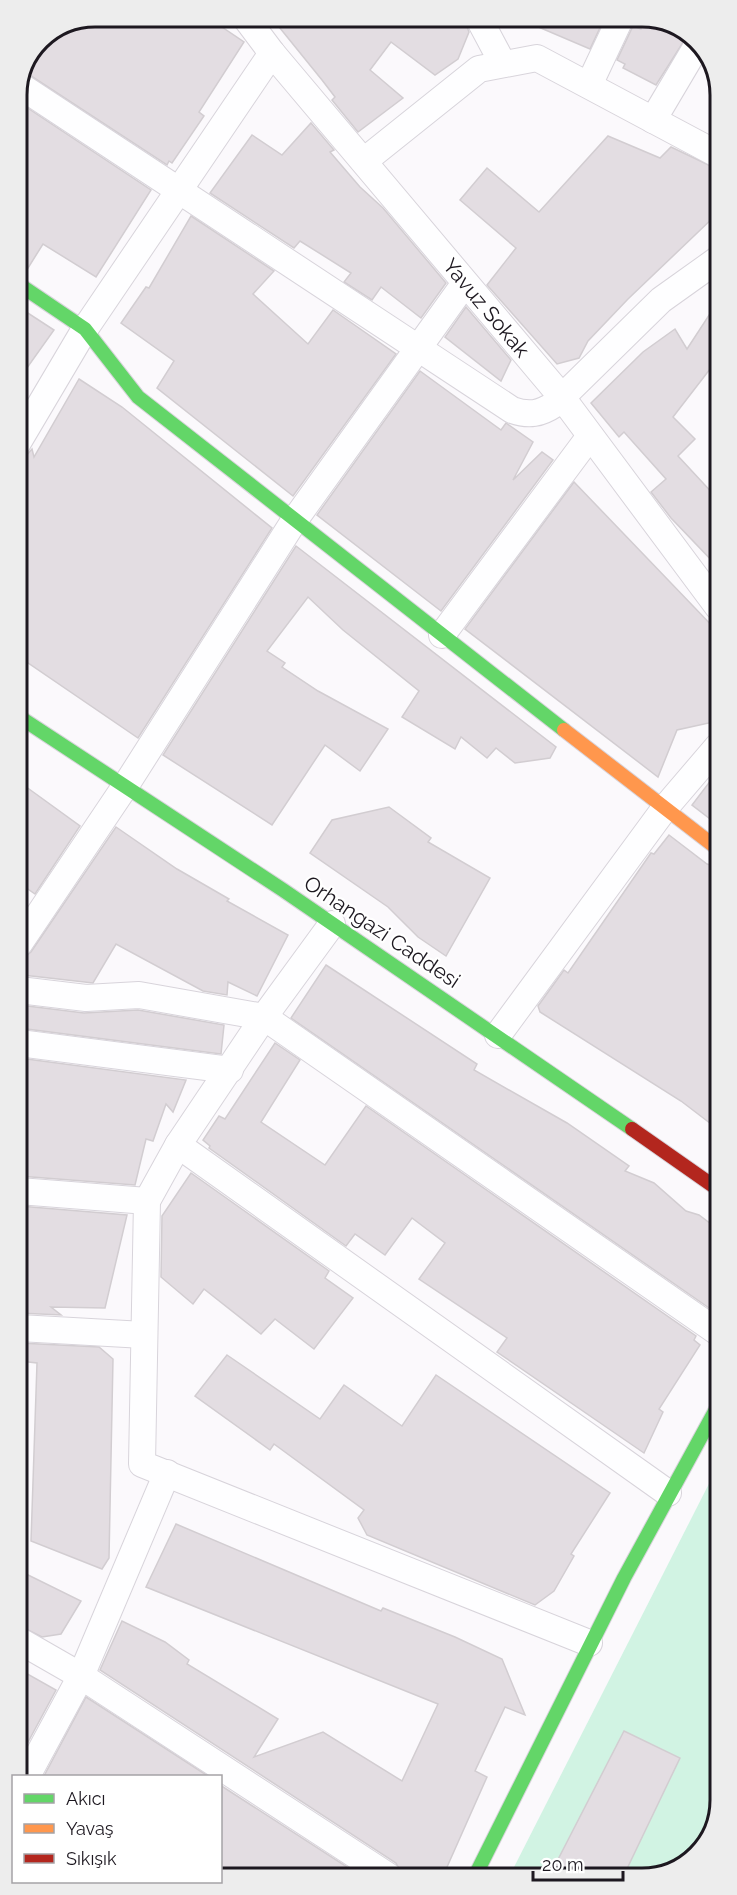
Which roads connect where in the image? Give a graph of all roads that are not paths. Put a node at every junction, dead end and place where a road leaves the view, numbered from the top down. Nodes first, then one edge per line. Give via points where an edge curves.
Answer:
1 (253, 27) edge
2 (483, 27) edge
3 (616, 27) edge
4 (694, 51) edge
5 (272, 53) junction
6 (503, 64) junction
7 (589, 85) junction
8 (27, 90) edge
9 (653, 120) junction
10 (710, 150) edge
11 (364, 161) junction
12 (178, 190) junction
13 (710, 265) edge
14 (465, 283) junction
15 (27, 290) edge
16 (85, 329) junction
17 (417, 349) junction
18 (561, 396) junction
19 (27, 427) edge
20 (590, 436) junction
21 (294, 521) junction
22 (710, 596) edge
23 (442, 635) junction
24 (27, 722) edge
25 (710, 755) edge
26 (126, 785) junction
27 (664, 808) junction
28 (710, 843) edge
29 (332, 924) junction
30 (27, 932) edge
31 (27, 991) edge
32 (264, 1017) junction
33 (498, 1035) junction
34 (27, 1044) edge
35 (230, 1070) junction
36 (178, 1145) junction
37 (710, 1184) edge
38 (27, 1192) edge
39 (147, 1202) junction
40 (710, 1327) edge
41 (27, 1328) edge
42 (144, 1335) junction
43 (710, 1420) edge
44 (167, 1473) junction
45 (668, 1493) junction
46 (589, 1643) junction
47 (27, 1645) edge
48 (81, 1676) junction
49 (28, 1775) edge
50 (376, 1868) edge
51 (479, 1868) edge

1 - 5 street, Yavuz Sokak
2 - 6 street
3 - 7 street
4 - 9 street
5 - 11 street, Yavuz Sokak
5 - 12 street
6 - 7 street via 537,58
6 - 11 street via 479,69
7 - 9 street
8 - 12 street
9 - 10 street
11 - 14 street, Yavuz Sokak
12 - 16 street
12 - 17 street
13 - 18 street via 661,300
14 - 17 street
14 - 18 street, Yavuz Sokak
15 - 16 street
16 - 19 street
16 - 21 street via 138,397
17 - 18 street via 524,414 547,410
17 - 21 street
18 - 20 street, Yavuz Sokak
20 - 22 street, Yavuz Sokak
20 - 23 street
21 - 23 street
21 - 26 street
23 - 27 street
24 - 26 street, Orhangazi Caddesi
25 - 27 street
26 - 29 street, Orhangazi Caddesi
26 - 30 street
27 - 28 street
27 - 33 street
29 - 32 street
29 - 33 street, Orhangazi Caddesi
31 - 32 street via 86,998 139,995
32 - 35 street
32 - 40 street
33 - 37 street, Orhangazi Caddesi
34 - 35 street
35 - 36 street
36 - 39 street
36 - 45 street
38 - 39 street
39 - 42 street
41 - 42 street
42 - 44 street via 142,1464
43 - 45 street
44 - 46 street
44 - 48 street
45 - 46 street
46 - 51 street
47 - 48 street
48 - 49 street
48 - 50 street

